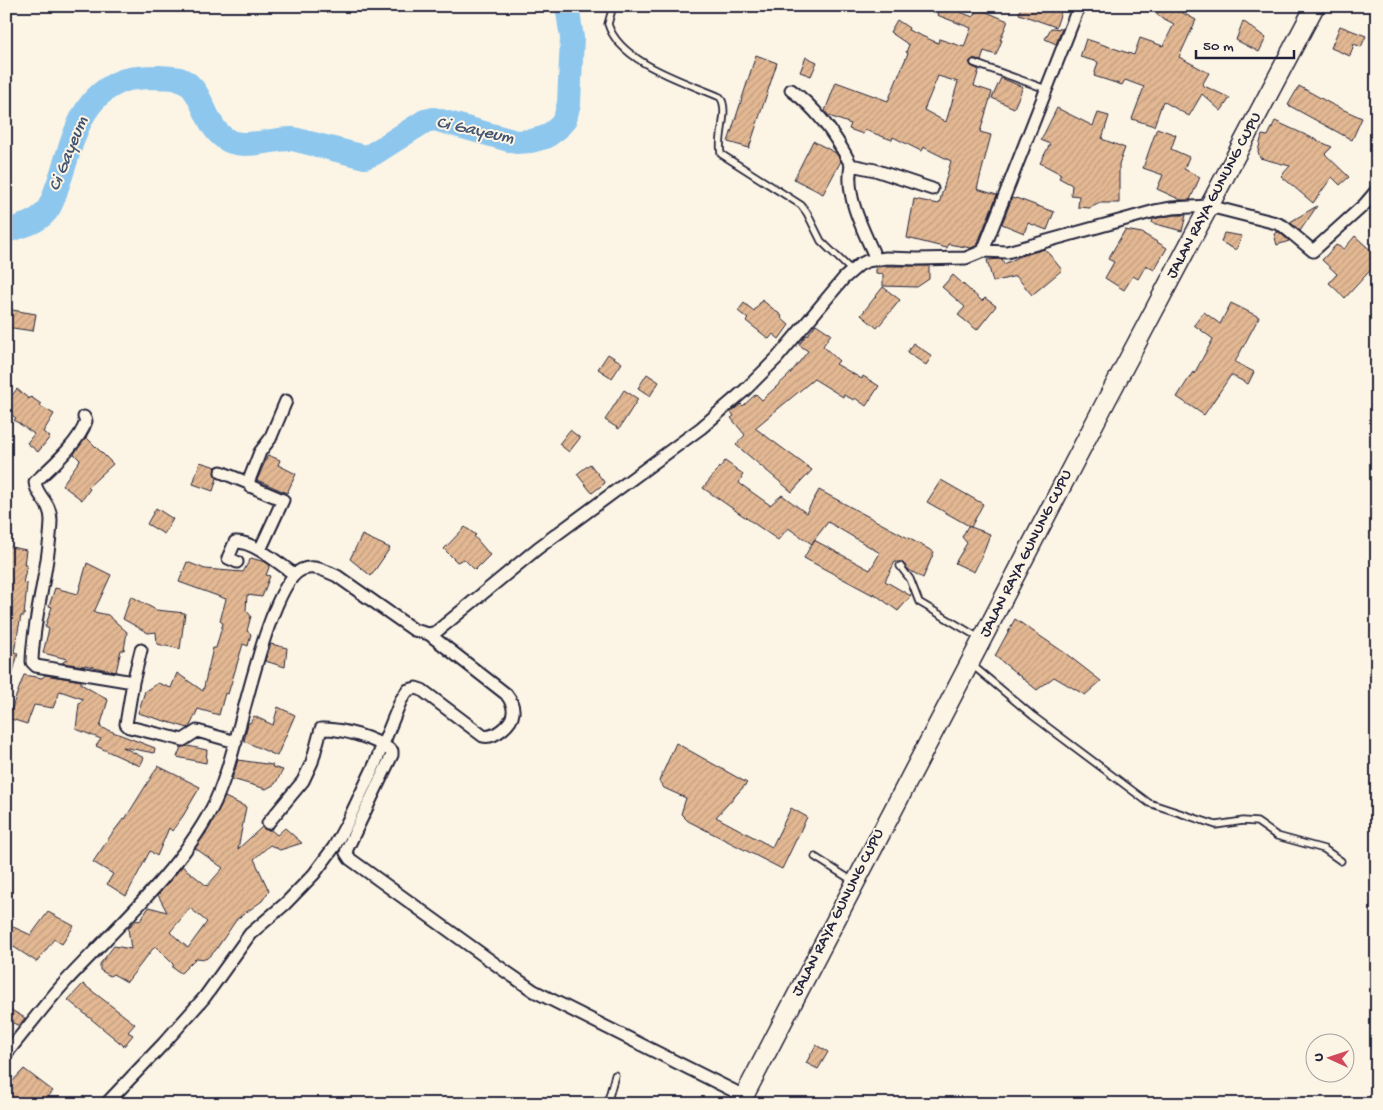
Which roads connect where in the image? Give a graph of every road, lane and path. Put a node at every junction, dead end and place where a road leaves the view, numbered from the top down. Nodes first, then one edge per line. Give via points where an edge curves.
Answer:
1 (614, 6) edge
2 (1079, 6) edge
3 (1315, 6) edge
4 (974, 63) dead end
5 (1046, 89) junction
6 (791, 90) dead end
7 (851, 165) junction
8 (932, 189) dead end
9 (1377, 190) edge
10 (1209, 206) junction
11 (983, 251) junction
12 (876, 259) junction
13 (852, 272) junction
14 (286, 401) dead end
15 (84, 417) dead end
16 (221, 472) dead end
17 (248, 483) junction
18 (260, 550) junction
19 (236, 562) dead end
20 (900, 566) dead end
21 (294, 574) junction
22 (429, 634) junction
23 (983, 640) junction
24 (141, 650) dead end
25 (969, 663) junction
26 (133, 682) junction
27 (236, 742) junction
28 (386, 747) junction
29 (268, 823) dead end
30 (814, 857) dead end
31 (1341, 862) dead end
32 (855, 882) junction
33 (6, 1054) edge
34 (615, 1075) dead end
35 (742, 1100) edge
36 (106, 1104) edge
37 (607, 1104) edge

1 - 13 lane via 608,24 616,39 634,57 656,70 720,97 724,106 718,144 720,154 801,205 820,241
2 - 5 street
3 - 10 highway, JALAN RAYA GUNUNG CUPU
4 - 5 lane
5 - 11 street
6 - 7 street via 822,119
7 - 8 street
7 - 12 street via 852,198
9 - 10 street via 1313,251 1279,224
10 - 11 street via 1155,211 1007,252
10 - 23 highway, JALAN RAYA GUNUNG CUPU
11 - 12 street via 966,258
12 - 13 street via 867,261
13 - 22 street via 822,302 777,358 727,406 538,548 441,628
14 - 17 street
15 - 26 street via 84,427 75,440 35,482 50,508 51,518 32,662 36,666
16 - 17 street
17 - 18 street via 283,500
18 - 19 street via 235,542 228,558
18 - 21 street
20 - 23 lane via 910,579 919,602
21 - 22 street via 309,567 328,572 414,630
21 - 27 street via 277,605 260,650
22 - 28 street via 506,694 513,706 512,718 487,738 422,690 412,688 401,700
23 - 25 highway, JALAN RAYA GUNUNG CUPU
24 - 26 street
25 - 31 lane via 1033,716 1149,803 1216,825 1257,822 1285,839 1324,849
25 - 32 highway, JALAN RAYA GUNUNG CUPU
26 - 27 street via 126,724 129,727 183,740 198,731
27 - 33 street via 213,807 173,865 128,918 65,982
28 - 29 street via 357,735 321,729 303,781
28 - 35 street via 392,753 391,757 347,849 350,858 534,990
28 - 36 street via 334,847 314,874 250,934 204,998
30 - 32 lane
32 - 35 highway, JALAN RAYA GUNUNG CUPU
34 - 37 lane

